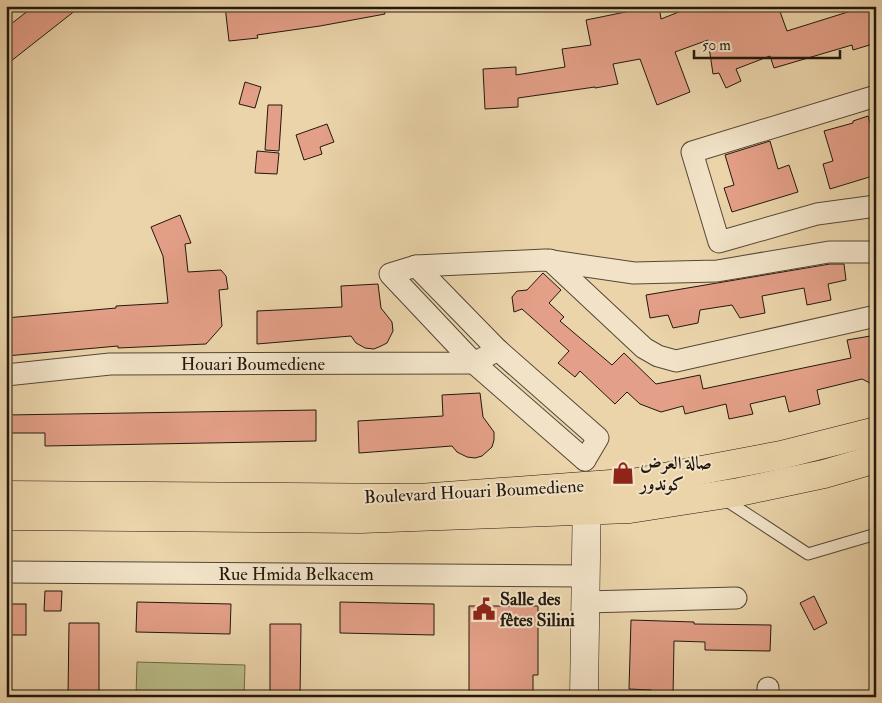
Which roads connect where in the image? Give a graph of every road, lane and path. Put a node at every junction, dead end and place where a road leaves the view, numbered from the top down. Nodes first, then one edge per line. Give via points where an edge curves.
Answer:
1 (876, 96) edge
2 (876, 206) edge
3 (876, 252) edge
4 (550, 260) junction
5 (416, 266) junction
6 (876, 316) edge
7 (498, 350) junction
8 (474, 363) junction
9 (6, 375) edge
10 (876, 431) edge
11 (876, 458) edge
12 (586, 486) junction
13 (6, 495) edge
14 (718, 496) junction
15 (6, 516) edge
16 (876, 534) edge
17 (6, 572) edge
18 (586, 589) junction
19 (736, 598) dead end
20 (584, 697) edge

1 - 2 street via 692,152 719,242 817,214
3 - 4 street via 829,252 717,271 634,273
4 - 5 street
4 - 6 street via 644,348 658,356 676,360
5 - 7 street
5 - 8 street via 390,274
7 - 8 street, Houari Boumediene
7 - 12 street via 598,438
8 - 9 street, Houari Boumediene via 110,364
8 - 12 street
10 - 12 highway, Boulevard Houari Boumediene via 772,457 638,482
11 - 14 highway, Boulevard Houari Boumediene via 824,474
12 - 13 highway, Boulevard Houari Boumediene via 419,498
12 - 14 highway, Boulevard Houari Boumediene via 630,509
12 - 15 highway, Boulevard Houari Boumediene via 361,519
12 - 18 street
14 - 16 lane via 808,554
17 - 18 street, Rue Hmida Belkacem
18 - 19 street, Rue Hmida Belkacem
18 - 20 street

